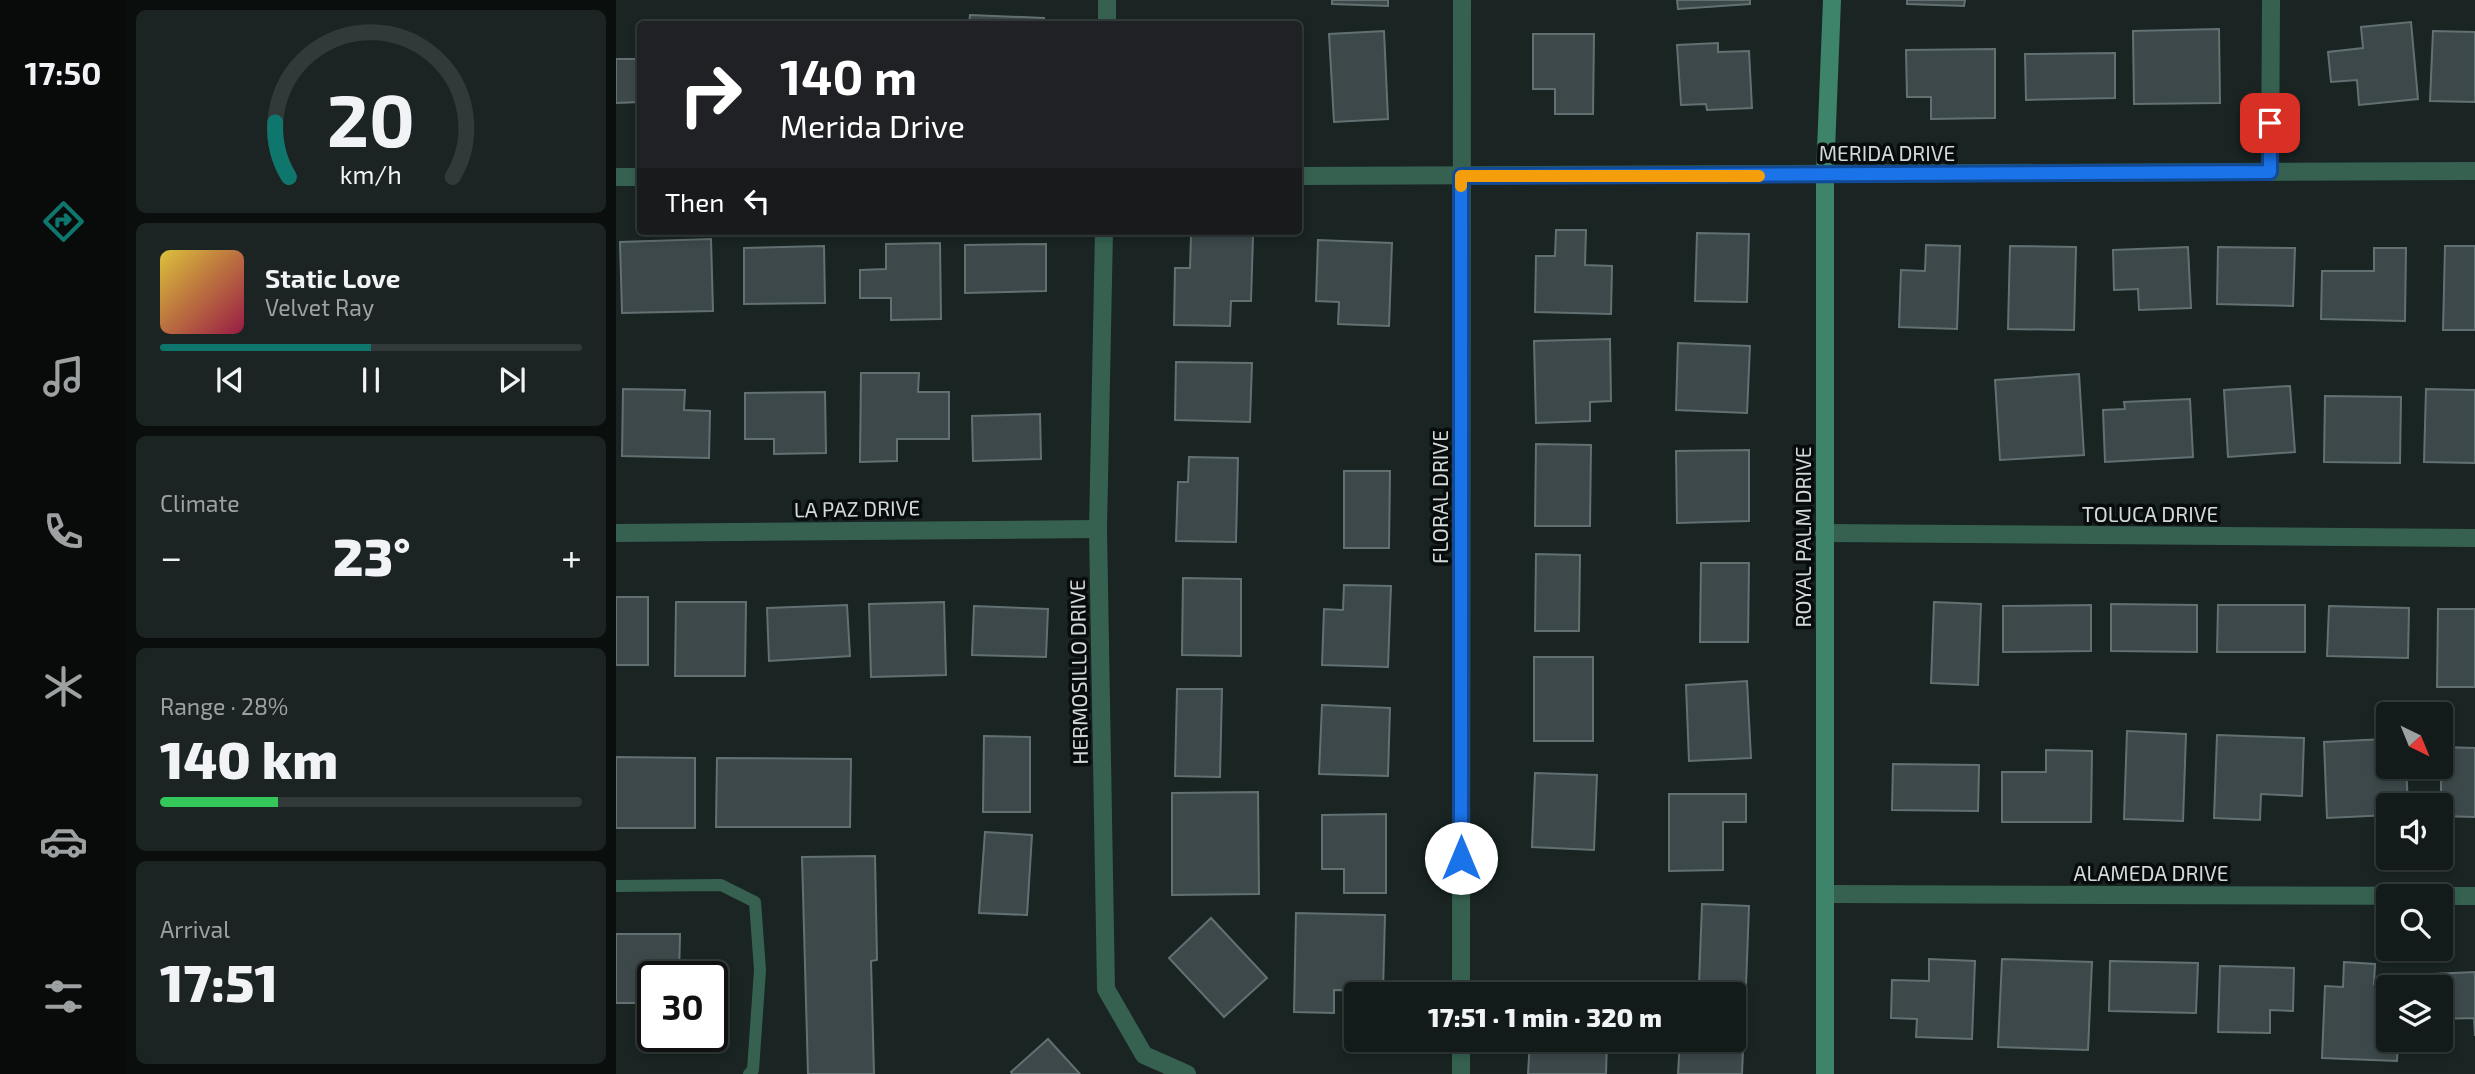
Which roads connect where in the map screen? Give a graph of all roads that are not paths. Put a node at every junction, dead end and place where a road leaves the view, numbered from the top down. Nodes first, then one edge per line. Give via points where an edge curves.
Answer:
1 (1107, 0) edge
2 (1462, 0) edge
3 (1832, 0) edge
4 (2271, 0) edge
5 (1107, 21) edge
6 (2475, 171) edge
7 (2270, 172) junction
8 (1825, 175) junction
9 (1302, 176) edge
10 (1461, 176) junction
11 (616, 177) edge
12 (637, 177) edge
13 (1104, 235) edge
14 (1098, 529) junction
15 (616, 533) edge
16 (1824, 533) junction
17 (2475, 538) edge
18 (616, 886) edge
19 (1826, 894) junction
20 (2475, 896) edge
21 (1461, 982) edge
22 (1461, 1052) edge
23 (749, 1074) edge
24 (1187, 1074) edge
25 (1461, 1074) edge
26 (1825, 1074) edge

1 - 5 street
2 - 10 street, FLORAL DRIVE
3 - 8 street, ROYAL PALM DRIVE
4 - 7 street
6 - 7 street, MERIDA DRIVE
7 - 8 street, MERIDA DRIVE
8 - 10 street, MERIDA DRIVE
8 - 16 street, ROYAL PALM DRIVE
9 - 10 street, MERIDA DRIVE
10 - 21 street, FLORAL DRIVE
11 - 12 street
13 - 14 street, HERMOSILLO DRIVE
14 - 15 street, LA PAZ DRIVE
14 - 24 street, HERMOSILLO DRIVE via 1106,989 1144,1055
16 - 17 street, TOLUCA DRIVE
16 - 19 street, ROYAL PALM DRIVE
18 - 23 lane via 721,885 755,902 760,970 753,1070
19 - 20 street, ALAMEDA DRIVE
19 - 26 street, ROYAL PALM DRIVE
22 - 25 street

